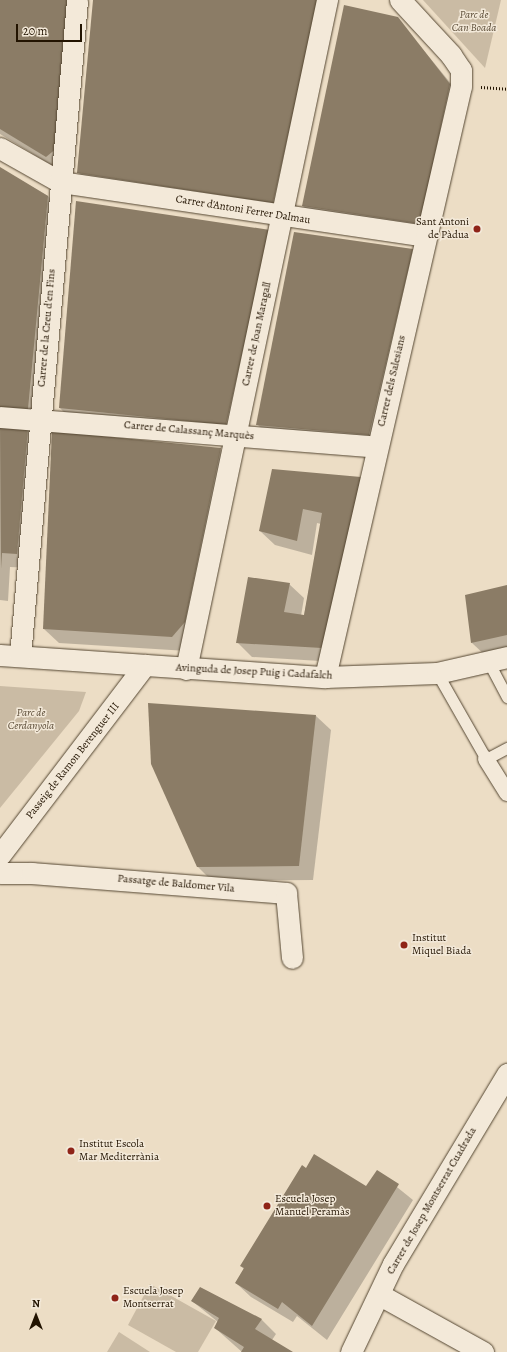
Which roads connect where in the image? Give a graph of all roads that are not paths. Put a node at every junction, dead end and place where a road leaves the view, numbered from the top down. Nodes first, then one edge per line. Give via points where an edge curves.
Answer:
1 (77, 0) edge
2 (327, 0) edge
3 (400, 0) edge
4 (0, 148) edge
5 (60, 182) junction
6 (282, 216) junction
7 (425, 236) junction
8 (0, 417) edge
9 (39, 419) junction
10 (235, 435) junction
11 (377, 447) junction
12 (10, 656) edge
13 (498, 659) edge
14 (145, 665) junction
15 (186, 669) junction
16 (437, 673) junction
17 (326, 677) junction
18 (507, 697) edge
19 (507, 748) edge
20 (486, 759) junction
21 (507, 793) edge
22 (0, 855) edge
23 (0, 874) edge
24 (292, 958) dead end
25 (507, 1074) edge
26 (380, 1295) junction
27 (350, 1352) edge
28 (483, 1352) edge

1 - 5 street, Carrer de la Creu d'en Fins
2 - 6 street, Carrer de Joan Maragall
3 - 7 street, Carrer dels Salesians via 451,55 461,70 461,86
4 - 5 street
5 - 6 street, Carrer d'Antoni Ferrer Dalmau
5 - 9 street, Carrer de la Creu d'en Fins
6 - 7 street, Carrer d'Antoni Ferrer Dalmau
6 - 10 street, Carrer de Joan Maragall
7 - 11 street, Carrer dels Salesians
8 - 9 street, Carrer de Calassanç Marquès
9 - 10 street, Carrer de Calassanç Marquès
9 - 12 street, Carrer de la Creu d'en Fins
10 - 11 street, Carrer de Calassanç Marquès
10 - 15 street, Carrer de Joan Maragall
11 - 17 street, Carrer dels Salesians
12 - 14 street, Avinguda de Josep Puig i Cadafalch
13 - 16 street, Avinguda de Josep Puig i Cadafalch
13 - 18 lane
14 - 15 street, Avinguda de Josep Puig i Cadafalch
14 - 22 street, Passeig de Ramon Berenguer III
15 - 17 street, Avinguda de Josep Puig i Cadafalch
16 - 17 street, Avinguda de Josep Puig i Cadafalch
16 - 20 lane
19 - 20 lane
20 - 21 street
23 - 24 street, Passatge de Baldomer Vila via 32,873 286,893
25 - 26 street, Carrer de Josep Montserrat Cuadrada via 440,1182
26 - 27 street, Carrer de Josep Montserrat Cuadrada
26 - 28 street

